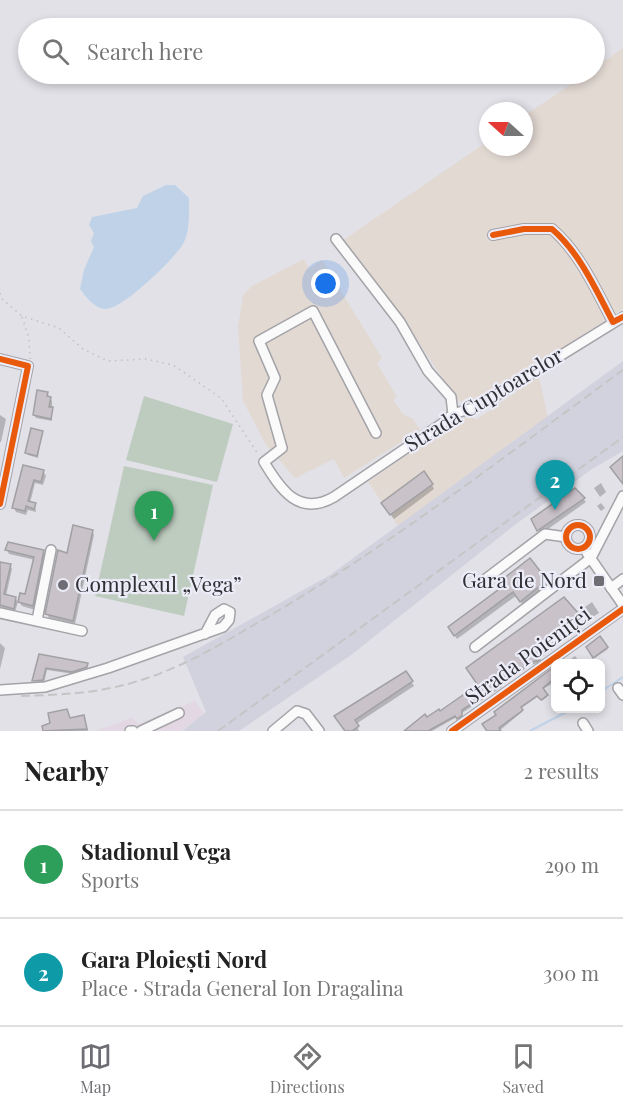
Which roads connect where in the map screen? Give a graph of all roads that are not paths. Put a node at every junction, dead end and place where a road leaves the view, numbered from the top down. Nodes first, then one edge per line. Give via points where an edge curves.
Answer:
1 (493, 236) dead end
2 (336, 239) dead end
3 (623, 317) edge
4 (613, 322) junction
5 (0, 359) edge
6 (451, 397) junction
7 (468, 409) junction
8 (453, 414) junction
9 (376, 433) dead end
10 (623, 496) edge
11 (0, 503) edge
12 (566, 537) junction
13 (584, 548) junction
14 (51, 550) dead end
15 (591, 558) junction
16 (623, 579) edge
17 (479, 584) dead end
18 (611, 588) junction
19 (623, 607) edge
20 (0, 612) edge
21 (37, 620) junction
22 (82, 631) dead end
23 (205, 634) dead end
24 (475, 647) dead end
25 (0, 690) edge
26 (179, 713) dead end
27 (141, 731) edge
28 (273, 731) edge
29 (319, 731) edge
30 (452, 731) edge

1 - 4 street via 524,229 552,229 586,273
2 - 6 street via 400,322 428,371
3 - 4 street, Strada Cuptoarelor
4 - 7 street, Strada Cuptoarelor via 479,406
5 - 11 street via 28,366
6 - 7 street
6 - 8 street
7 - 8 street, Strada Cuptoarelor
8 - 9 street, Strada Cuptoarelor via 334,497 317,505 303,504 291,497 264,462 282,448 267,395 275,378 260,341 313,311
10 - 15 street
12 - 13 street via 570,547
12 - 13 street via 571,526 583,526 591,539
12 - 17 street via 545,534
13 - 15 street
14 - 21 street
15 - 18 street
15 - 24 street
16 - 18 street
18 - 19 street
19 - 30 street, Strada Poieniței
20 - 21 street
21 - 22 street
23 - 25 street via 45,687
26 - 27 street
28 - 29 street via 297,711 306,714

